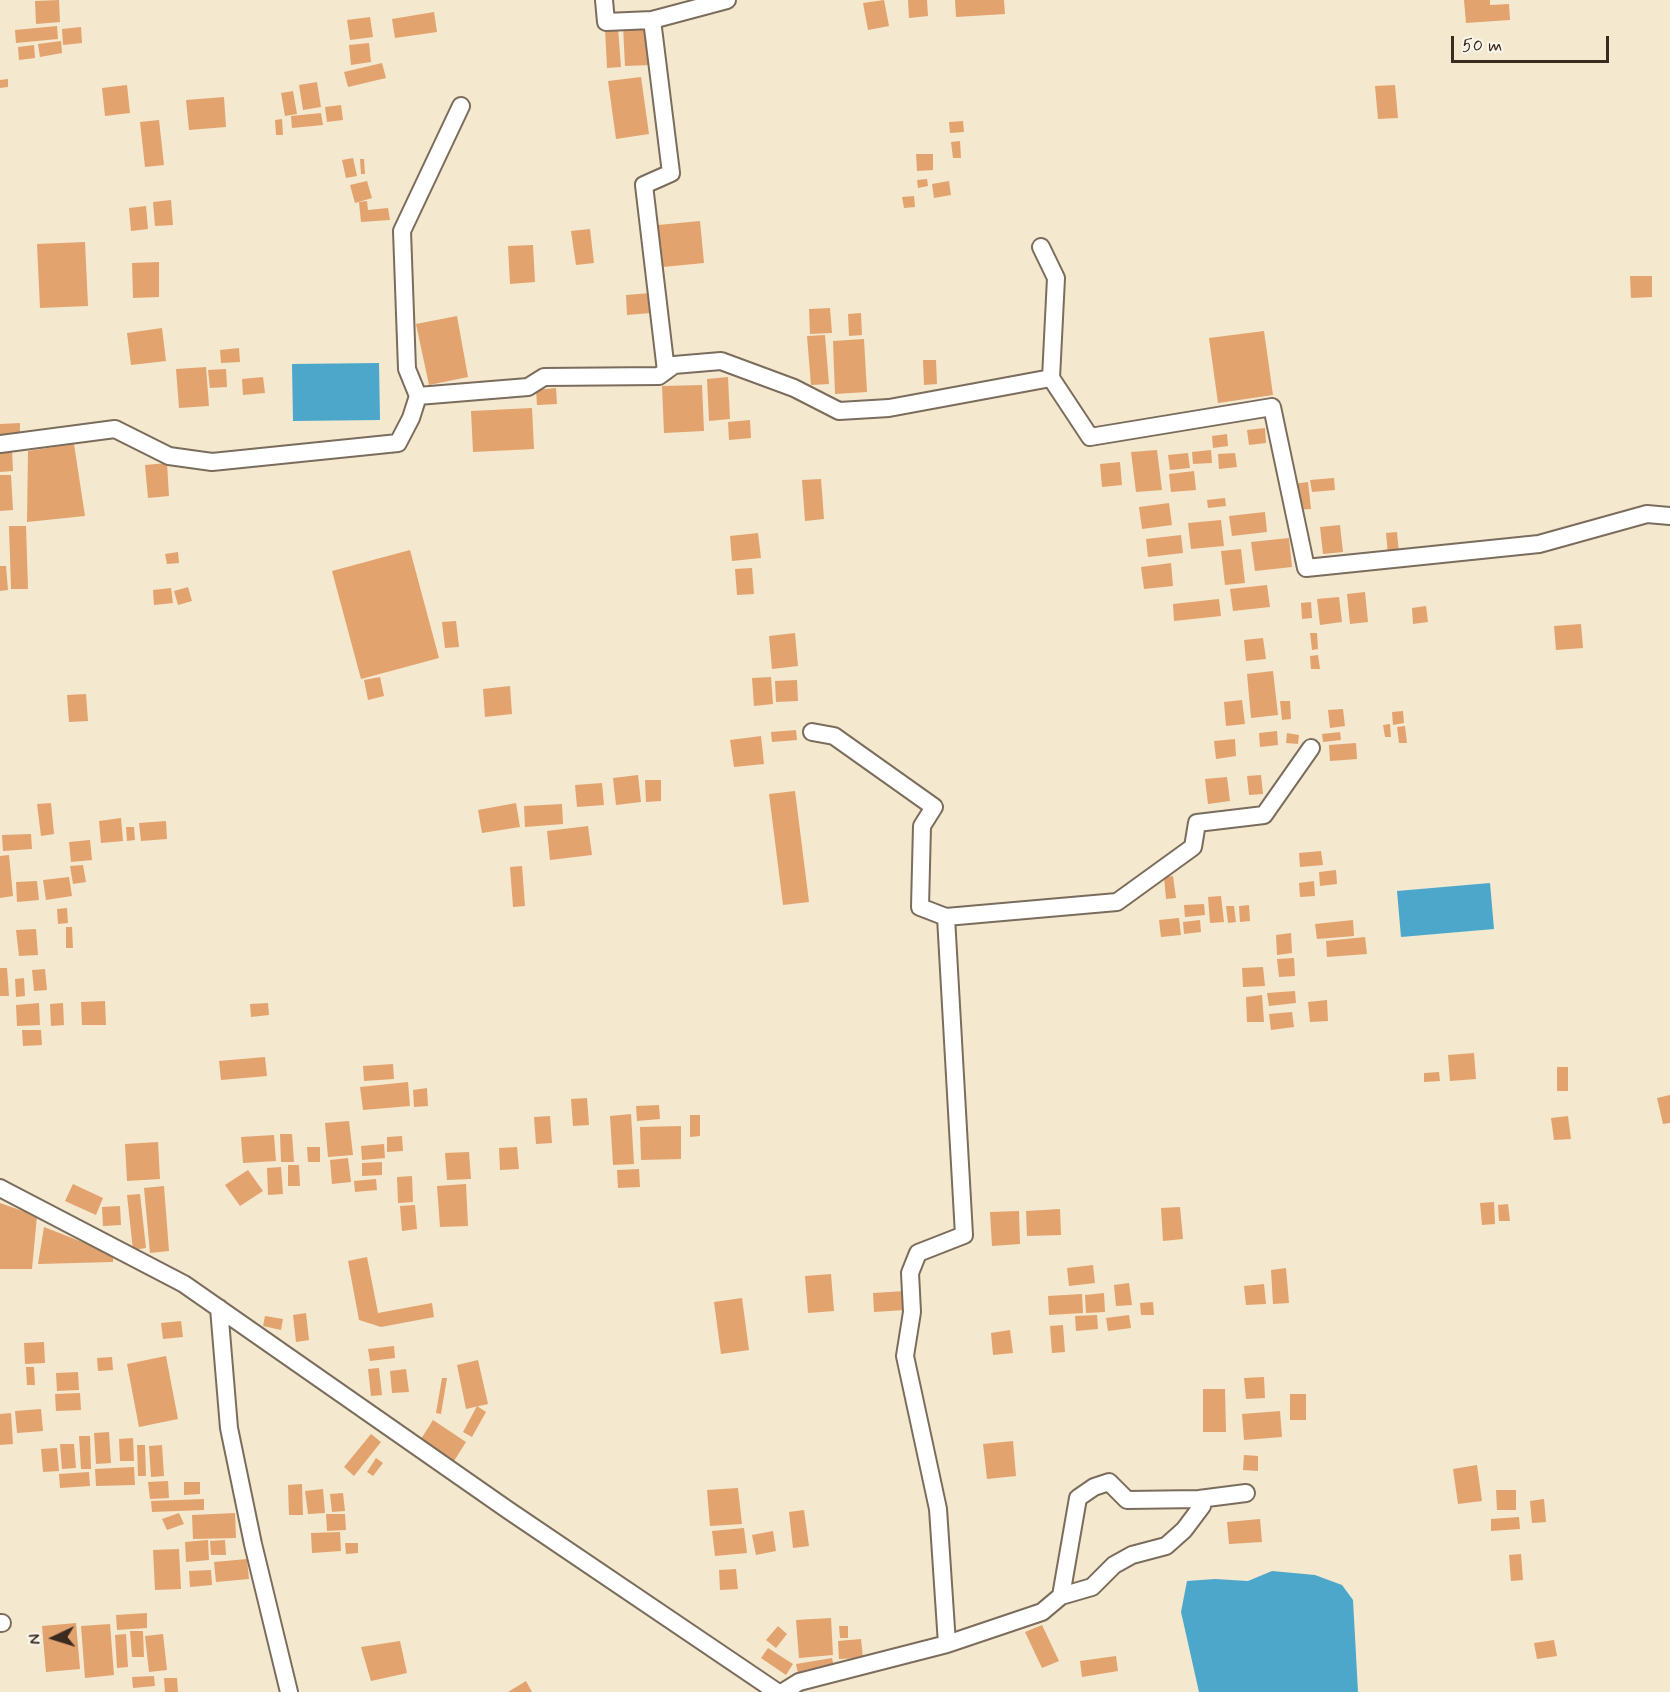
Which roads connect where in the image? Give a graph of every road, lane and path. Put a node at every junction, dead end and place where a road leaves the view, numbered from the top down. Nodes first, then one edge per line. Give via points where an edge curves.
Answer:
1 (604, 0) edge
2 (727, 0) edge
3 (652, 20) junction
4 (461, 106) dead end
5 (1041, 247) dead end
6 (666, 371) junction
7 (1051, 378) junction
8 (418, 396) junction
9 (0, 444) edge
10 (1670, 516) edge
11 (812, 732) dead end
12 (1311, 748) dead end
13 (946, 917) junction
14 (0, 1188) edge
15 (219, 1308) junction
16 (1246, 1493) dead end
17 (1199, 1498) junction
18 (1061, 1596) junction
19 (947, 1644) junction
20 (289, 1692) edge
21 (777, 1692) edge
22 (783, 1692) edge

1 - 3 street via 606,22
2 - 3 street
3 - 6 street via 671,173 644,185
4 - 8 street via 402,231 407,369
5 - 7 street via 1056,278
6 - 7 street via 674,365 721,361 794,388 839,411 889,408
6 - 8 street via 659,376 544,377 528,387
7 - 10 street via 1090,437 1272,407 1306,568 1539,544 1647,514
8 - 9 street via 398,443 212,462 169,456 115,429
11 - 13 street via 834,736 934,807 922,826 920,907
12 - 13 street via 1264,815 1197,823 1193,847 1117,902
13 - 19 street via 964,1235 918,1253 910,1273 912,1312 905,1356 938,1509
14 - 15 street via 184,1284
15 - 20 street via 229,1428
15 - 21 street
16 - 17 street
17 - 18 street via 1202,1506 1166,1546 1132,1555 1114,1565 1092,1587
17 - 18 street via 1127,1500 1109,1482 1078,1498
18 - 19 street via 1042,1612
19 - 22 street via 798,1682

